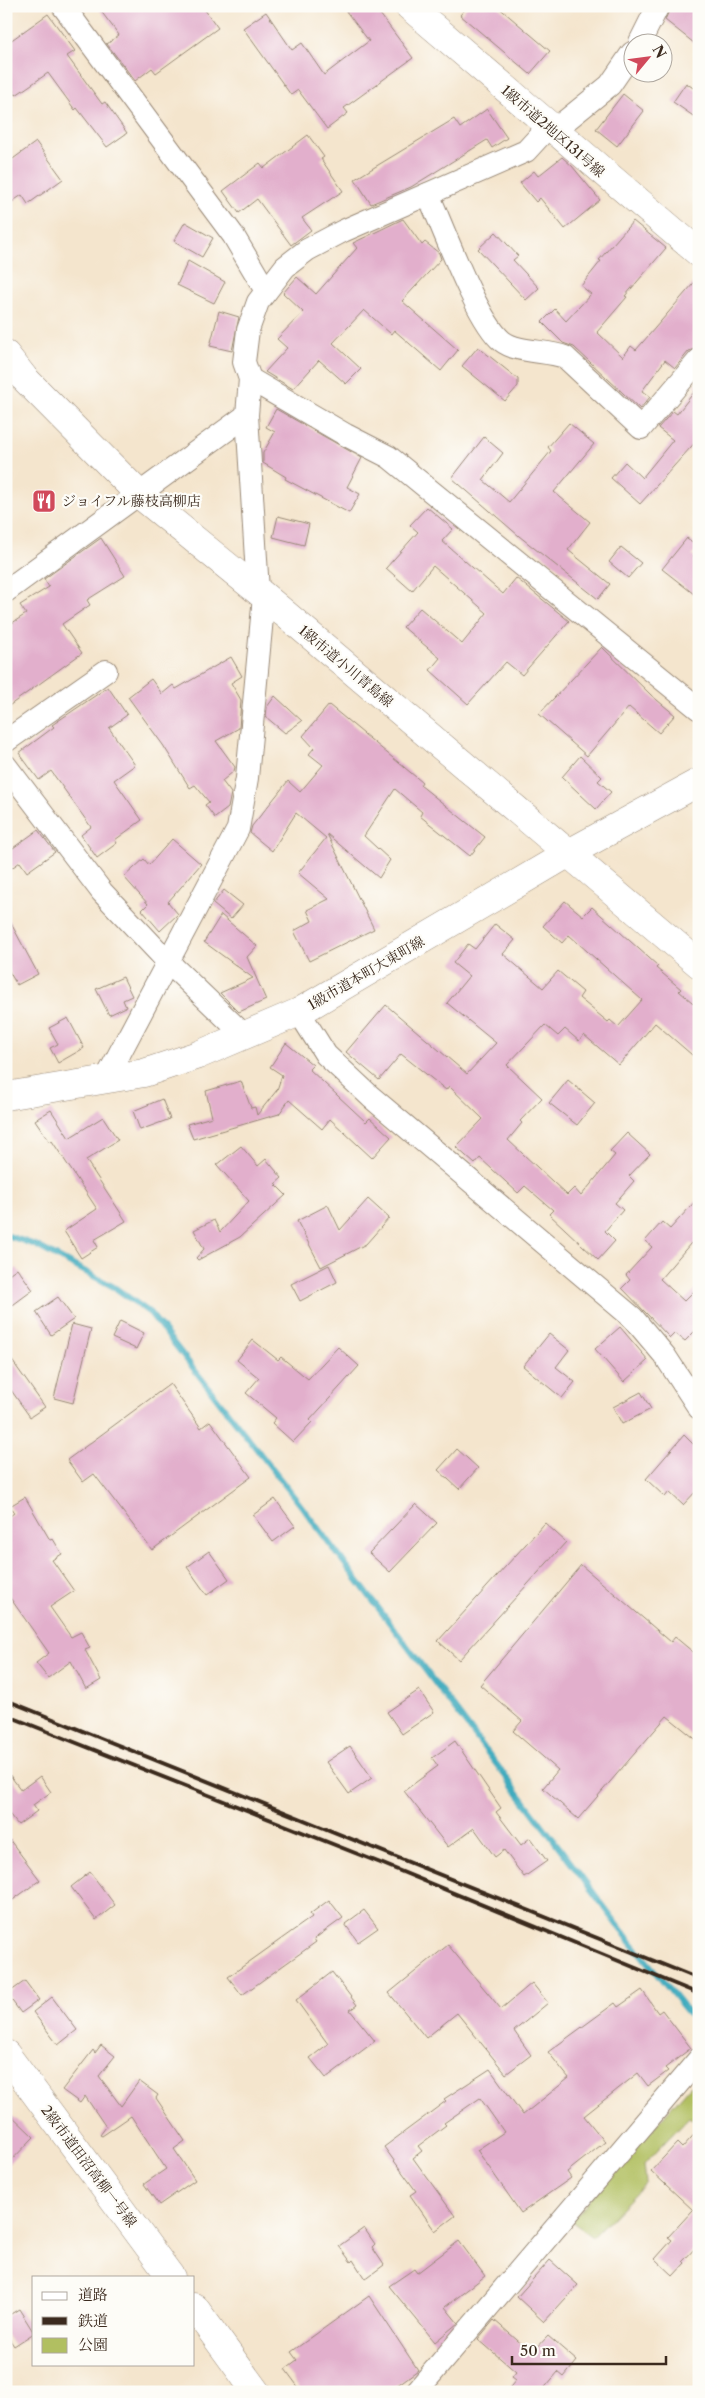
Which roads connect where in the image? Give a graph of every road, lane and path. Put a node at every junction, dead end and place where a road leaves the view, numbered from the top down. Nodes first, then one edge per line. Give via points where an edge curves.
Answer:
1 (63, 6) edge
2 (409, 6) edge
3 (658, 6) edge
4 (645, 32) edge
5 (622, 69) edge
6 (550, 129) junction
7 (428, 194) junction
8 (699, 253) edge
9 (266, 291) junction
10 (6, 355) edge
11 (699, 360) edge
12 (250, 379) junction
13 (247, 415) junction
14 (140, 495) junction
15 (6, 591) edge
16 (261, 593) junction
17 (106, 671) dead end
18 (699, 709) edge
19 (6, 741) edge
20 (6, 766) edge
21 (699, 782) edge
22 (569, 853) junction
23 (168, 962) junction
24 (699, 964) edge
25 (300, 1012) junction
26 (244, 1035) junction
27 (105, 1081) junction
28 (6, 1096) edge
29 (699, 1408) edge
30 (6, 2054) edge
31 (699, 2059) edge
32 (170, 2276) edge
33 (195, 2308) edge
34 (256, 2392) edge
35 (416, 2392) edge

1 - 9 street via 233,235
2 - 6 street, 1級市道2地区131号線
3 - 4 street
5 - 6 street via 610,86
6 - 7 street via 526,151
6 - 8 street, 1級市道2地区131号線
7 - 9 street via 307,250 285,267
7 - 11 street via 481,314 502,342 523,350 549,351 564,357 641,428
9 - 12 street via 248,330 244,362
10 - 14 street, 1級市道小川青島線 via 24,378
12 - 13 street
12 - 18 street via 346,436 389,457
13 - 14 street
13 - 16 street
14 - 15 street
14 - 16 street, 1級市道小川青島線
16 - 22 street, 1級市道小川青島線
16 - 23 street via 247,778 238,829
17 - 19 street
20 - 23 street via 102,892
21 - 22 street, 1級市道本町大東町線
22 - 24 street, 1級市道小川青島線
22 - 25 street, 1級市道本町大東町線
23 - 26 street
23 - 27 street
25 - 26 street, 1級市道本町大東町線
25 - 29 street via 326,1054 371,1097 633,1318 665,1356
26 - 27 street, 1級市道本町大東町線 via 144,1073
27 - 28 street, 1級市道本町大東町線
30 - 32 street, 2級市道田沼高柳一号線
31 - 35 street
33 - 34 street

